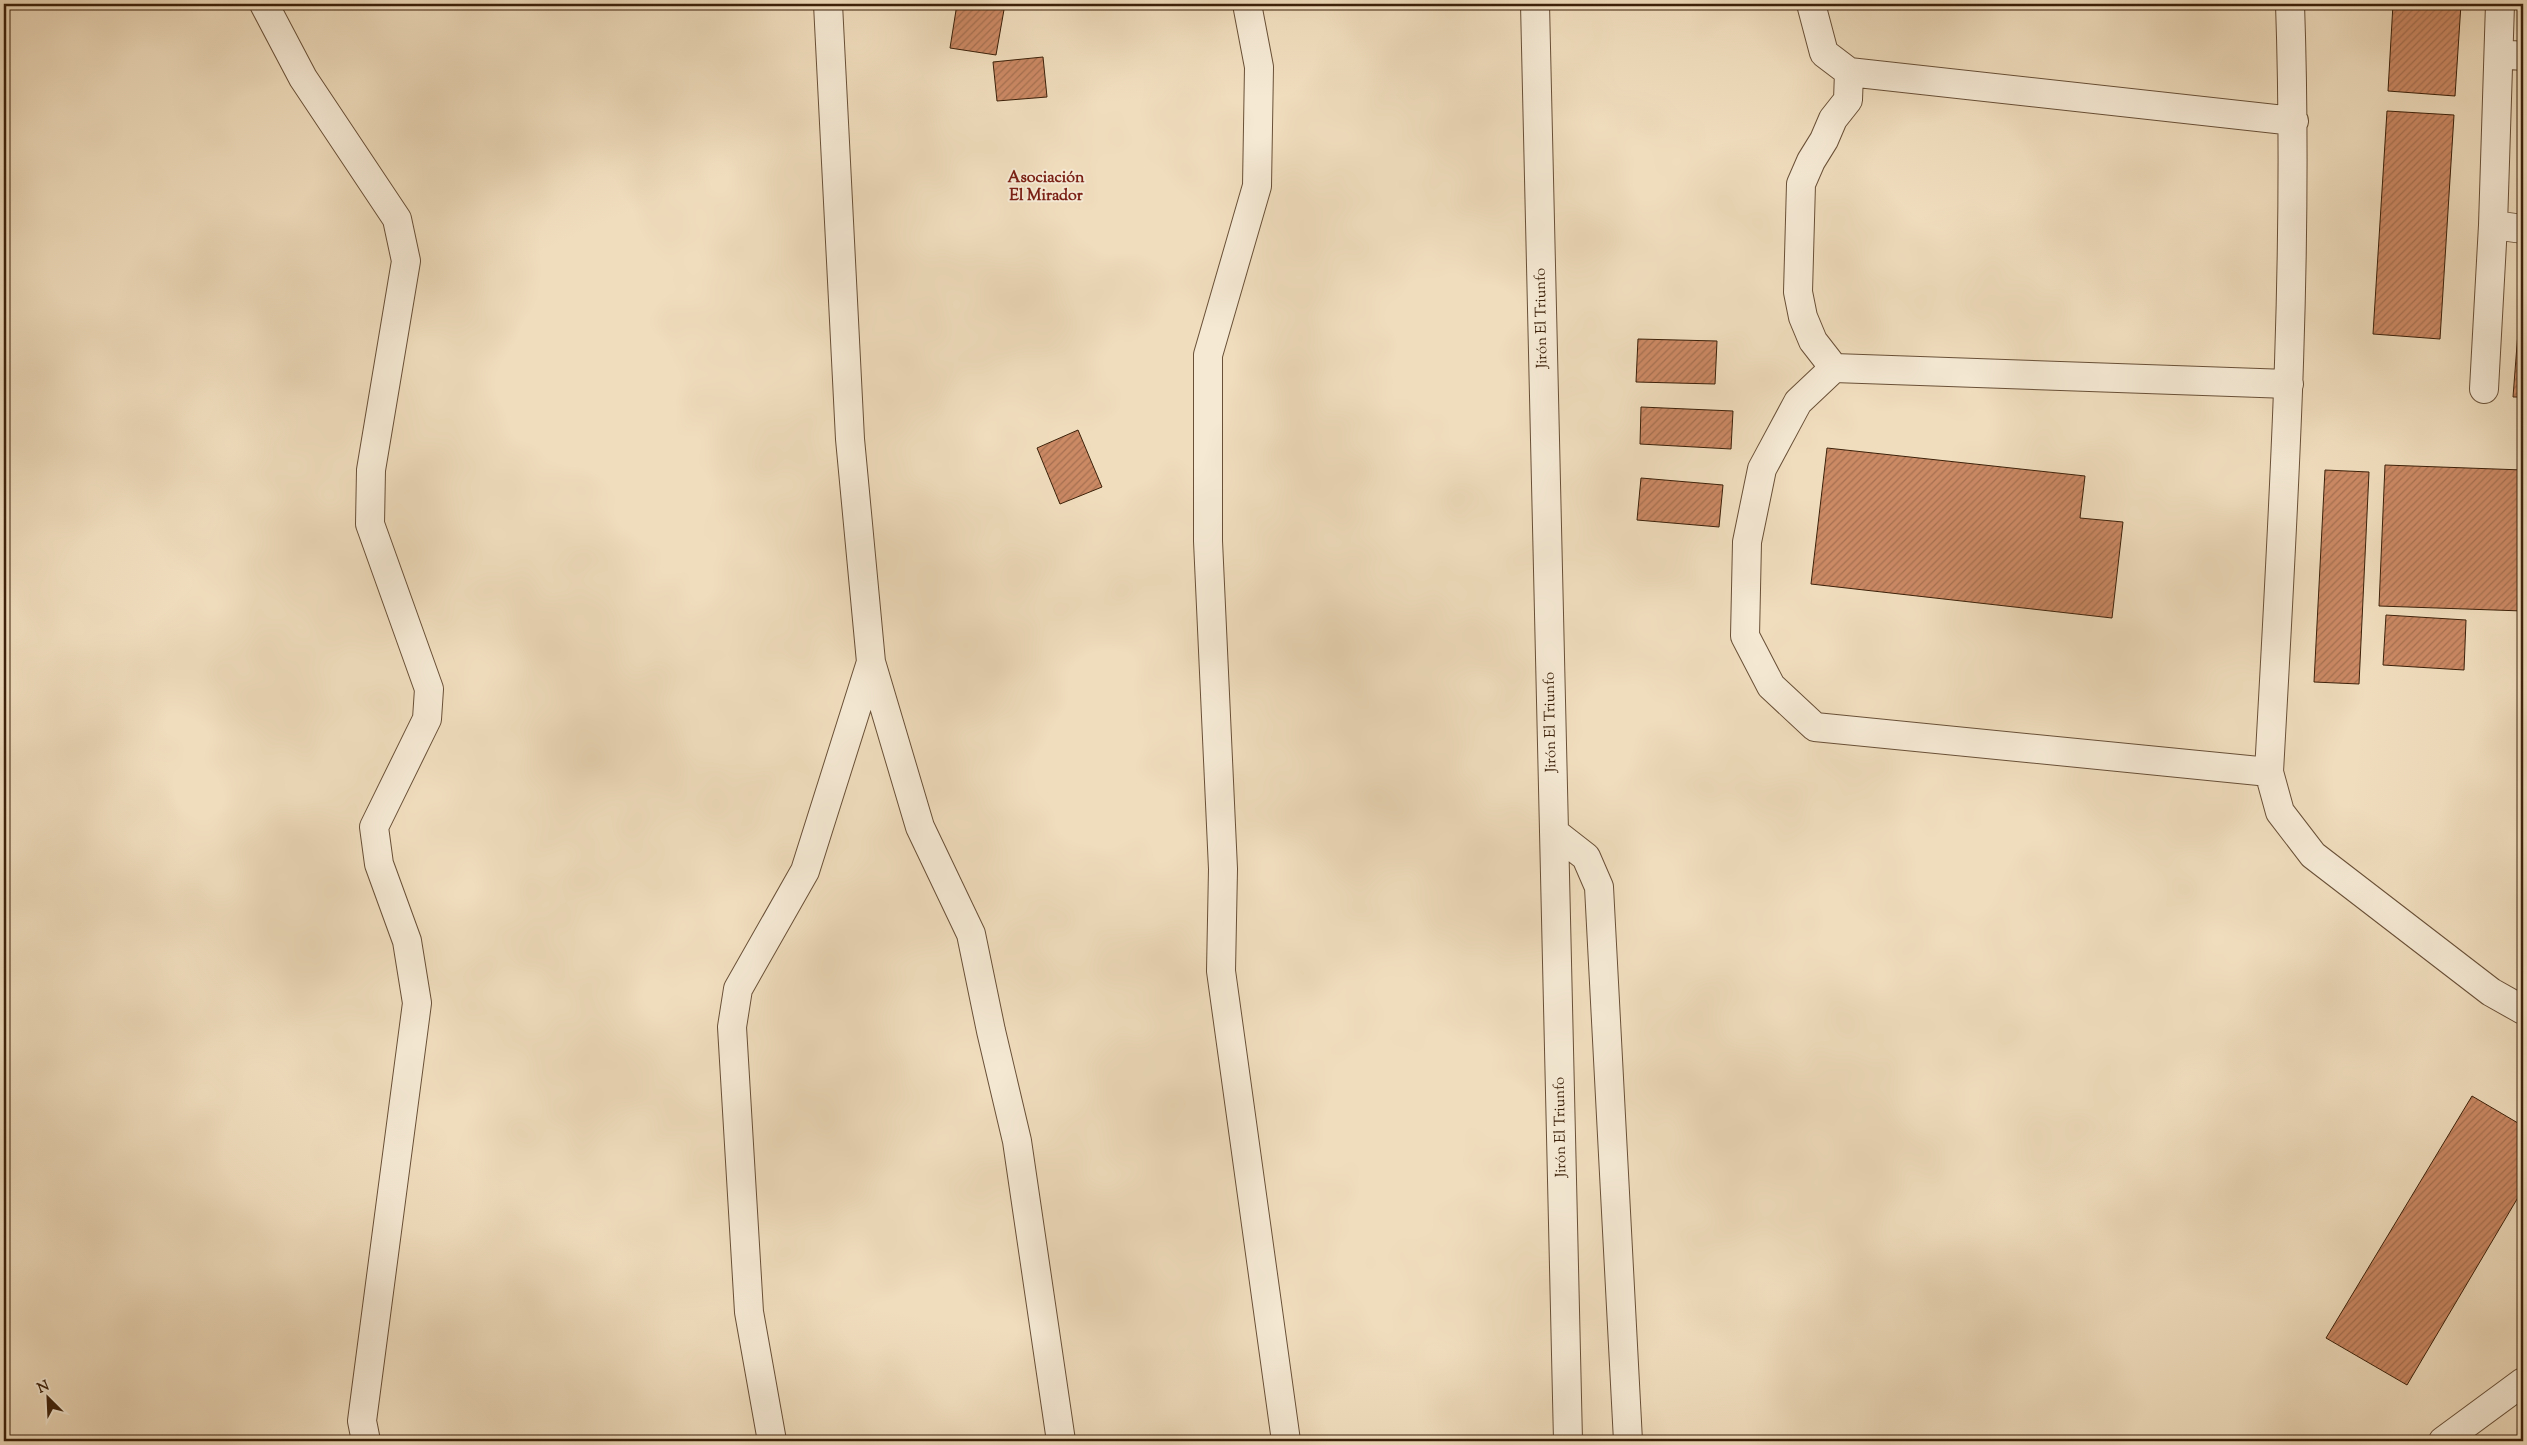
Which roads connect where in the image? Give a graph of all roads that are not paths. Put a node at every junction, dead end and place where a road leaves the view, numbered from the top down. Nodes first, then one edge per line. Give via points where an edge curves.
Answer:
1 (264, 4) edge
2 (828, 4) edge
3 (1247, 4) edge
4 (1535, 4) edge
5 (1811, 4) edge
6 (2290, 4) edge
7 (2500, 4) edge
8 (2511, 55) edge
9 (1849, 72) junction
10 (2294, 121) junction
11 (2493, 225) junction
12 (2523, 229) edge
13 (1834, 368) junction
14 (2289, 384) junction
15 (2484, 389) dead end
16 (871, 662) junction
17 (2269, 772) junction
18 (1554, 832) junction
19 (2523, 1010) edge
20 (2523, 1382) edge
21 (366, 1441) edge
22 (772, 1441) edge
23 (1061, 1441) edge
24 (1286, 1441) edge
25 (1568, 1441) edge
26 (1628, 1441) edge
27 (2443, 1441) edge

1 - 21 street via 303,78 397,220 406,261 371,470 370,524 429,689 426,719 374,827 379,864 407,941 417,1003 362,1421
2 - 16 street via 850,439
3 - 24 street via 1259,67 1257,186 1208,355 1208,541 1223,869 1221,971
4 - 18 street, Jirón El Triunfo
5 - 9 street via 1824,53
6 - 10 street
7 - 8 street
8 - 11 street
9 - 10 street
9 - 13 street via 1848,100 1833,119 1801,184 1798,292 1803,317 1813,341
10 - 14 street
11 - 12 street
11 - 15 street
13 - 14 street
13 - 17 street via 1798,402 1762,469 1747,542 1745,636 1771,686 1815,727
14 - 17 street
16 - 22 street via 806,871 738,989 732,1027 748,1312
16 - 23 street via 920,827 971,934 1017,1141
17 - 19 street via 2280,812 2312,855 2491,992
18 - 25 street, Jirón El Triunfo
18 - 26 street via 1586,857 1598,886
20 - 27 street

